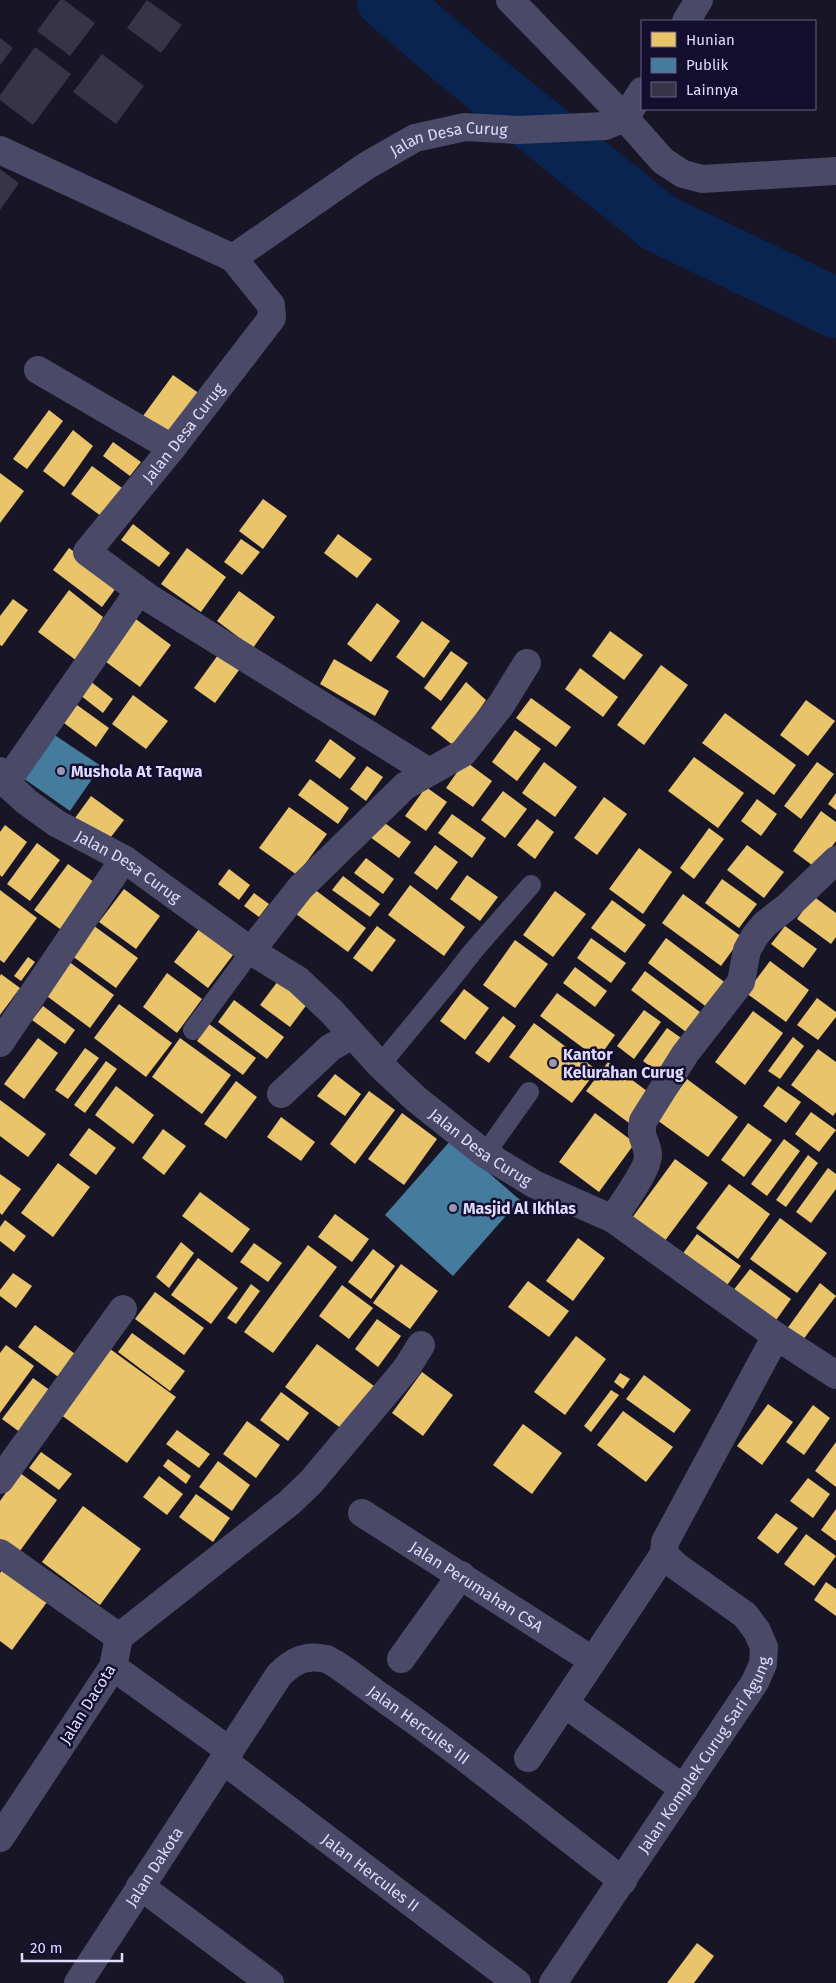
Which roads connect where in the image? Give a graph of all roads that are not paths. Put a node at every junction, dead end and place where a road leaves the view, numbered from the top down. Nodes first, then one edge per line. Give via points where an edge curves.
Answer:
1 (510, 0) edge
2 (699, 0) edge
3 (687, 20) edge
4 (641, 91) edge
5 (615, 122) junction
6 (0, 150) edge
7 (836, 171) edge
8 (233, 258) junction
9 (38, 370) dead end
10 (172, 448) junction
11 (139, 591) junction
12 (527, 663) dead end
13 (429, 772) junction
14 (3, 777) edge
15 (124, 859) junction
16 (836, 860) edge
17 (531, 885) dead end
18 (251, 951) junction
19 (193, 1030) dead end
20 (352, 1035) junction
21 (0, 1043) edge
22 (380, 1065) junction
23 (529, 1092) dead end
24 (281, 1094) dead end
25 (485, 1154) junction
26 (613, 1219) junction
27 (123, 1308) dead end
28 (776, 1336) junction
29 (420, 1345) dead end
30 (836, 1374) edge
31 (0, 1480) edge
32 (362, 1513) dead end
33 (0, 1553) edge
34 (664, 1554) junction
35 (461, 1575) junction
36 (119, 1637) junction
37 (401, 1659) dead end
38 (592, 1660) junction
39 (113, 1667) junction
40 (565, 1704) junction
41 (227, 1756) junction
42 (528, 1758) dead end
43 (684, 1789) junction
44 (0, 1838) edge
45 (623, 1881) junction
46 (140, 1886) junction
47 (78, 1983) edge
48 (270, 1983) edge
49 (517, 1983) edge
50 (553, 1983) edge

1 - 5 street
2 - 3 street
4 - 5 street
5 - 7 street via 663,161 683,174 702,179
5 - 8 street, Jalan Desa Curug via 518,130 465,127 415,138 366,166
6 - 8 street, Jalan Desa Curug
8 - 10 street, Jalan Desa Curug via 272,305 272,318
9 - 10 street
10 - 11 street, Jalan Desa Curug via 87,552
11 - 13 street, Jalan Desa Curug
11 - 14 street, Jalan Desa Curug
12 - 13 street via 501,704 462,753
13 - 18 street via 405,786 300,888
14 - 15 street, Jalan Desa Curug via 27,802 56,823
15 - 18 street, Jalan Desa Curug
15 - 21 street
16 - 26 street via 764,924 755,936 740,982 686,1054 643,1121 640,1132 648,1154 646,1166
17 - 22 lane
18 - 19 lane
18 - 20 street, Jalan Desa Curug via 298,980
20 - 22 street, Jalan Desa Curug
20 - 24 street via 325,1053
22 - 25 street, Jalan Desa Curug via 416,1099
23 - 25 lane
25 - 26 street, Jalan Desa Curug via 534,1184
26 - 28 street, Jalan Desa Curug
27 - 31 street
28 - 30 street, Jalan Desa Curug
28 - 34 street via 665,1542
29 - 36 street via 406,1369 311,1482 289,1503
32 - 35 street, Jalan Perumahan CSA
33 - 36 street
34 - 38 street
34 - 43 street, Jalan Komplek Curug Sari Agung via 745,1615 764,1647 763,1664 756,1682
35 - 37 street
35 - 38 street, Jalan Perumahan CSA
36 - 39 street, Jalan Dacota
38 - 40 street
39 - 41 street, Jalan Hercules II
39 - 44 street, Jalan Dacota
40 - 42 street
40 - 43 street
41 - 45 street, Jalan Hercules III via 279,1675 291,1663 315,1658 328,1660 390,1703
41 - 46 street, Jalan Dakota
41 - 49 street, Jalan Hercules II
43 - 45 street, Jalan Komplek Curug Sari Agung
45 - 50 street, Jalan Komplek Curug Sari Agung
46 - 47 street, Jalan Dakota
46 - 48 street

